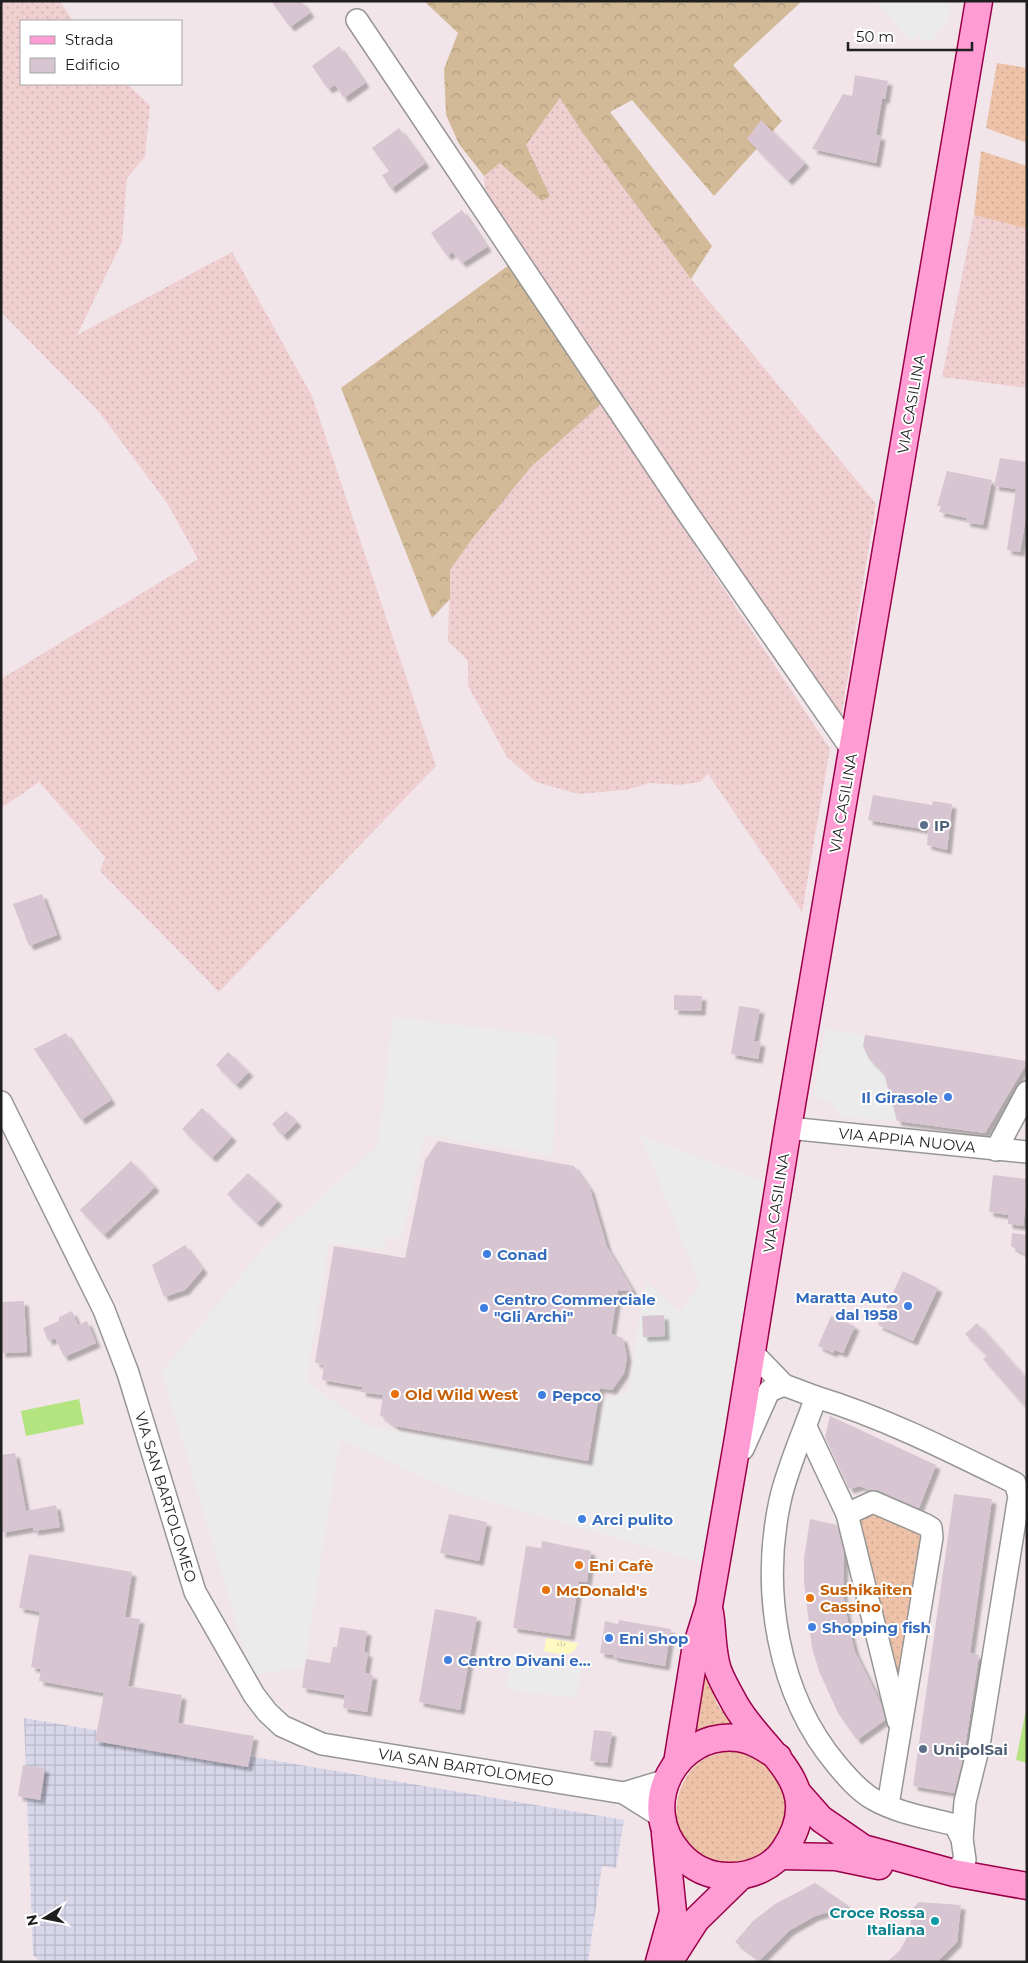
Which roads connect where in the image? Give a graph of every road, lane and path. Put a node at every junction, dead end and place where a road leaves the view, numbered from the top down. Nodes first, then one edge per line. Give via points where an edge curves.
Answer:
1 (979, 1) edge
2 (356, 20) dead end
3 (852, 750) junction
4 (1027, 1092) edge
5 (1, 1102) edge
6 (788, 1128) junction
7 (996, 1150) junction
8 (1027, 1152) edge
9 (752, 1352) junction
10 (784, 1385) junction
11 (816, 1397) junction
12 (806, 1427) junction
13 (731, 1479) junction
14 (847, 1514) junction
15 (709, 1606) junction
16 (900, 1730) junction
17 (778, 1757) junction
18 (672, 1771) junction
19 (624, 1793) junction
20 (798, 1793) junction
21 (888, 1805) junction
22 (663, 1823) junction
23 (962, 1839) junction
24 (862, 1854) junction
25 (781, 1856) junction
26 (954, 1873) junction
27 (740, 1876) junction
28 (1027, 1886) edge
29 (1027, 1900) edge
30 (659, 1962) edge
31 (669, 1962) edge

1 - 3 main road, VIA CASILINA
2 - 3 street via 692,519
3 - 6 main road, VIA CASILINA
4 - 7 street
5 - 19 street, VIA SAN BARTOLOMEO via 104,1310 128,1374 195,1592 267,1712 282,1726 322,1744
6 - 7 street, VIA APPIA NUOVA
6 - 9 main road, VIA CASILINA
7 - 8 street, VIA APPIA NUOVA
9 - 10 street
9 - 13 main road, VIA CASILINA
10 - 11 street
10 - 13 street via 769,1391 762,1402
11 - 12 street
11 - 23 street via 847,1406 967,1459 1014,1483 1019,1496 979,1745 965,1802
12 - 14 street
12 - 21 street via 780,1499 775,1537 773,1587 783,1656 794,1693 829,1756 872,1799
13 - 15 main road, VIA CASILINA
14 - 16 street
14 - 16 street via 873,1502 931,1528
15 - 17 main road, VIA CASILINA via 718,1669 736,1706
15 - 18 main road, VIA CASILINA via 695,1651
16 - 21 street
17 - 18 main road, VIA CASILINA via 760,1744 738,1738 715,1739 694,1748
17 - 20 main road, VIA CASILINA via 791,1774
18 - 19 street
18 - 22 main road, VIA CASILINA via 661,1797
19 - 22 street
20 - 24 main road, VIA CASILINA via 821,1820
20 - 25 main road, VIA CASILINA via 799,1816 793,1837
21 - 23 street via 955,1826
22 - 27 main road, VIA CASILINA via 673,1846 686,1861 702,1871
22 - 30 main road via 673,1912
23 - 26 street via 965,1860
24 - 25 main road
24 - 26 main road
24 - 29 main road via 951,1887
25 - 27 main road, VIA CASILINA via 762,1869
26 - 28 main road
27 - 31 main road via 696,1920

